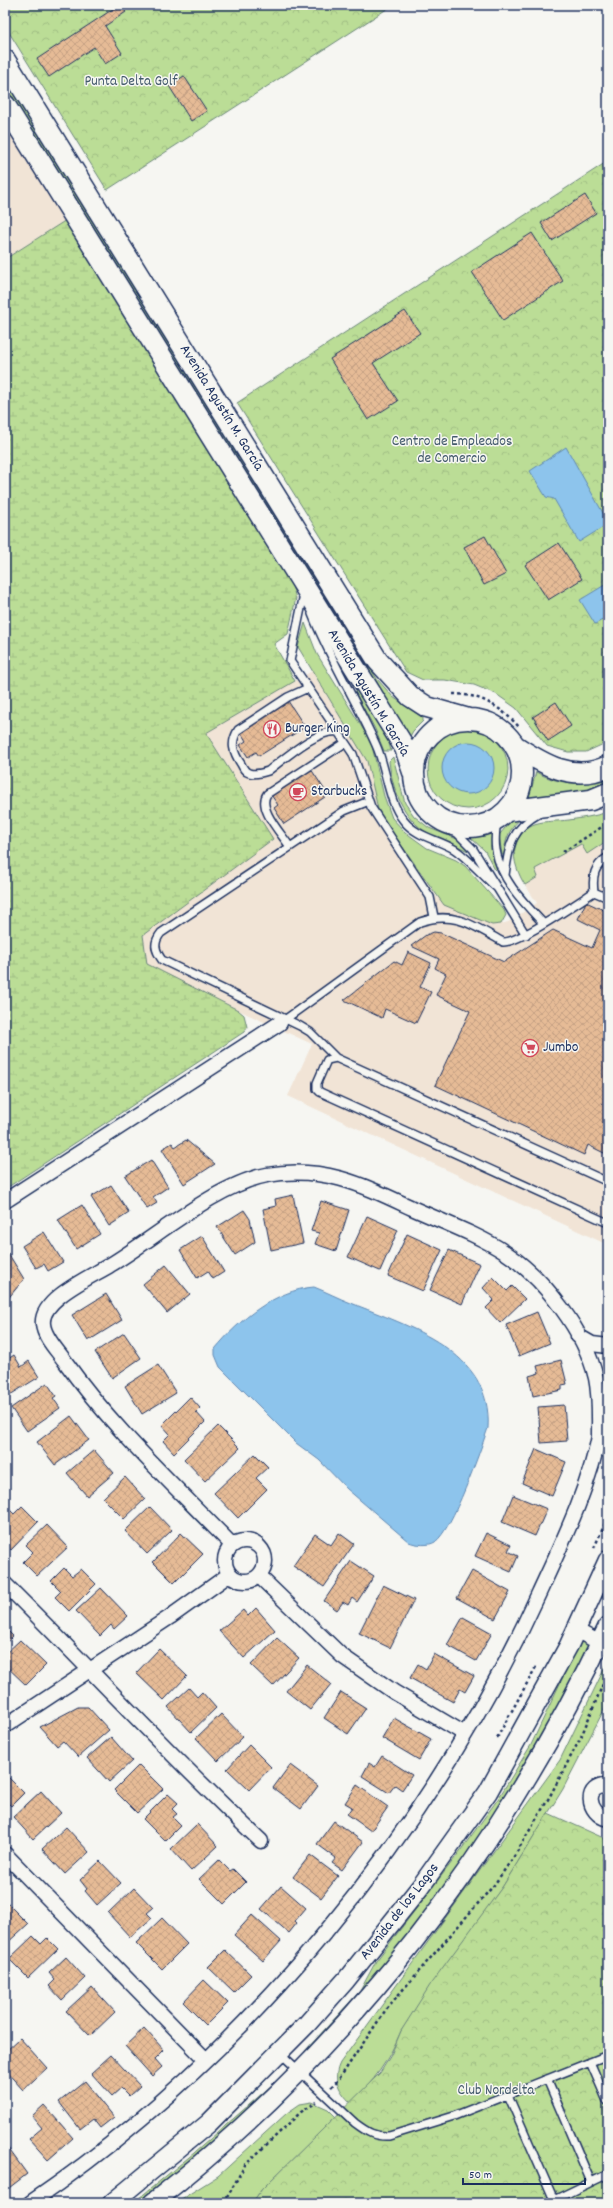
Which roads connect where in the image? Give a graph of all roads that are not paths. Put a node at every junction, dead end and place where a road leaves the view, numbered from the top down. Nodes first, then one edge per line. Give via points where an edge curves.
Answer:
1 (5, 60) edge
2 (5, 105) edge
3 (296, 573) junction
4 (304, 594) junction
5 (308, 688) junction
6 (469, 719) junction
7 (338, 732) junction
8 (517, 737) junction
9 (345, 743) junction
10 (608, 766) edge
11 (413, 772) junction
12 (608, 793) edge
13 (368, 801) junction
14 (556, 805) junction
15 (502, 815) junction
16 (448, 824) junction
17 (290, 847) junction
18 (608, 857) edge
19 (505, 875) junction
20 (497, 888) junction
21 (594, 892) junction
22 (608, 898) edge
23 (434, 917) junction
24 (543, 923) junction
25 (526, 935) junction
26 (283, 1021) junction
27 (336, 1058) junction
28 (608, 1182) edge
29 (5, 1201) edge
30 (608, 1223) edge
31 (578, 1336) junction
32 (608, 1346) edge
33 (608, 1396) edge
34 (599, 1435) junction
35 (232, 1545) junction
36 (608, 1560) edge
37 (230, 1574) junction
38 (259, 1576) junction
39 (5, 1584) edge
40 (608, 1626) edge
41 (576, 1630) junction
42 (604, 1642) edge
43 (91, 1669) junction
44 (5, 1726) edge
45 (465, 1734) junction
46 (608, 1786) edge
47 (608, 1819) edge
48 (261, 1841) dead end
49 (5, 1854) edge
50 (278, 2052) junction
51 (608, 2055) edge
52 (206, 2060) junction
53 (590, 2062) junction
54 (300, 2070) junction
55 (547, 2079) junction
56 (508, 2095) junction
57 (608, 2103) edge
58 (608, 2174) edge
59 (591, 2182) junction
60 (30, 2203) edge
61 (112, 2203) edge
62 (152, 2203) edge

1 - 6 main road, Avenida Agustín M. García via 378,661 410,696 427,707
2 - 3 main road, Avenida Agustín M. García
3 - 4 lane
3 - 11 main road, Avenida Agustín M. García via 404,748
4 - 5 lane via 290,661
4 - 20 lane via 324,645 376,744 395,806 404,821 418,833 454,850
5 - 7 lane
5 - 7 lane via 288,697 238,730 232,745 234,754 250,774 268,771 318,736 332,731
6 - 8 main road via 486,722
6 - 11 main road via 452,721 436,729 424,740 416,756
7 - 9 lane
8 - 10 main road via 535,759 560,771 591,772
8 - 15 main road via 521,783 518,795
9 - 13 lane via 353,754
9 - 17 lane via 267,794 265,809
11 - 16 main road via 415,788 422,803 433,815
12 - 14 main road via 591,800
13 - 17 lane via 344,811
13 - 23 lane via 430,897
14 - 15 main road
14 - 19 lane via 534,817 515,833 509,846
15 - 16 main road via 481,826 464,827
15 - 19 lane via 496,849
16 - 20 lane via 473,849
17 - 26 lane via 161,933 156,938 155,950 162,960
18 - 21 lane via 597,866 593,874
19 - 24 lane via 517,894
20 - 25 lane
21 - 22 lane
21 - 24 lane
23 - 25 lane via 457,918 503,942
23 - 26 lane via 420,922
24 - 25 lane
26 - 27 lane via 310,1032
26 - 29 street
27 - 28 lane
27 - 30 lane via 327,1060 317,1083 320,1092
31 - 32 street via 592,1344
31 - 34 street via 595,1375
31 - 35 street via 546,1288 506,1253 360,1184 317,1173 289,1173 266,1175 219,1193 62,1295 49,1305 43,1315 43,1324 44,1332 104,1412 131,1443
33 - 34 street
34 - 45 street via 593,1462 567,1533 519,1637
35 - 37 street via 225,1556 226,1568
35 - 38 street via 238,1541 252,1541 263,1550 266,1564
36 - 41 street, Avenida de los Lagos
37 - 38 street via 241,1580
37 - 43 street
38 - 45 street via 342,1656 394,1692
39 - 43 street
40 - 42 street, Avenida de los Lagos
41 - 42 street
41 - 50 street, Avenida de los Lagos via 488,1792 450,1848 346,1980
42 - 54 street, Avenida de los Lagos via 552,1736 469,1868 357,2009
43 - 44 street
43 - 48 street via 206,1789
45 - 52 street via 399,1838 351,1899 313,1946
46 - 47 street via 597,1788 590,1800 594,1811 602,1818
49 - 52 street
50 - 54 lane
50 - 61 street, Avenida de los Lagos via 209,2123
51 - 53 lane
52 - 60 street via 131,2127
53 - 55 lane
53 - 57 lane
54 - 56 lane via 367,2133 378,2136 389,2136 454,2116
54 - 62 street, Avenida de los Lagos via 248,2123
55 - 56 lane
55 - 59 lane
56 - 59 lane via 554,2200
58 - 59 lane

